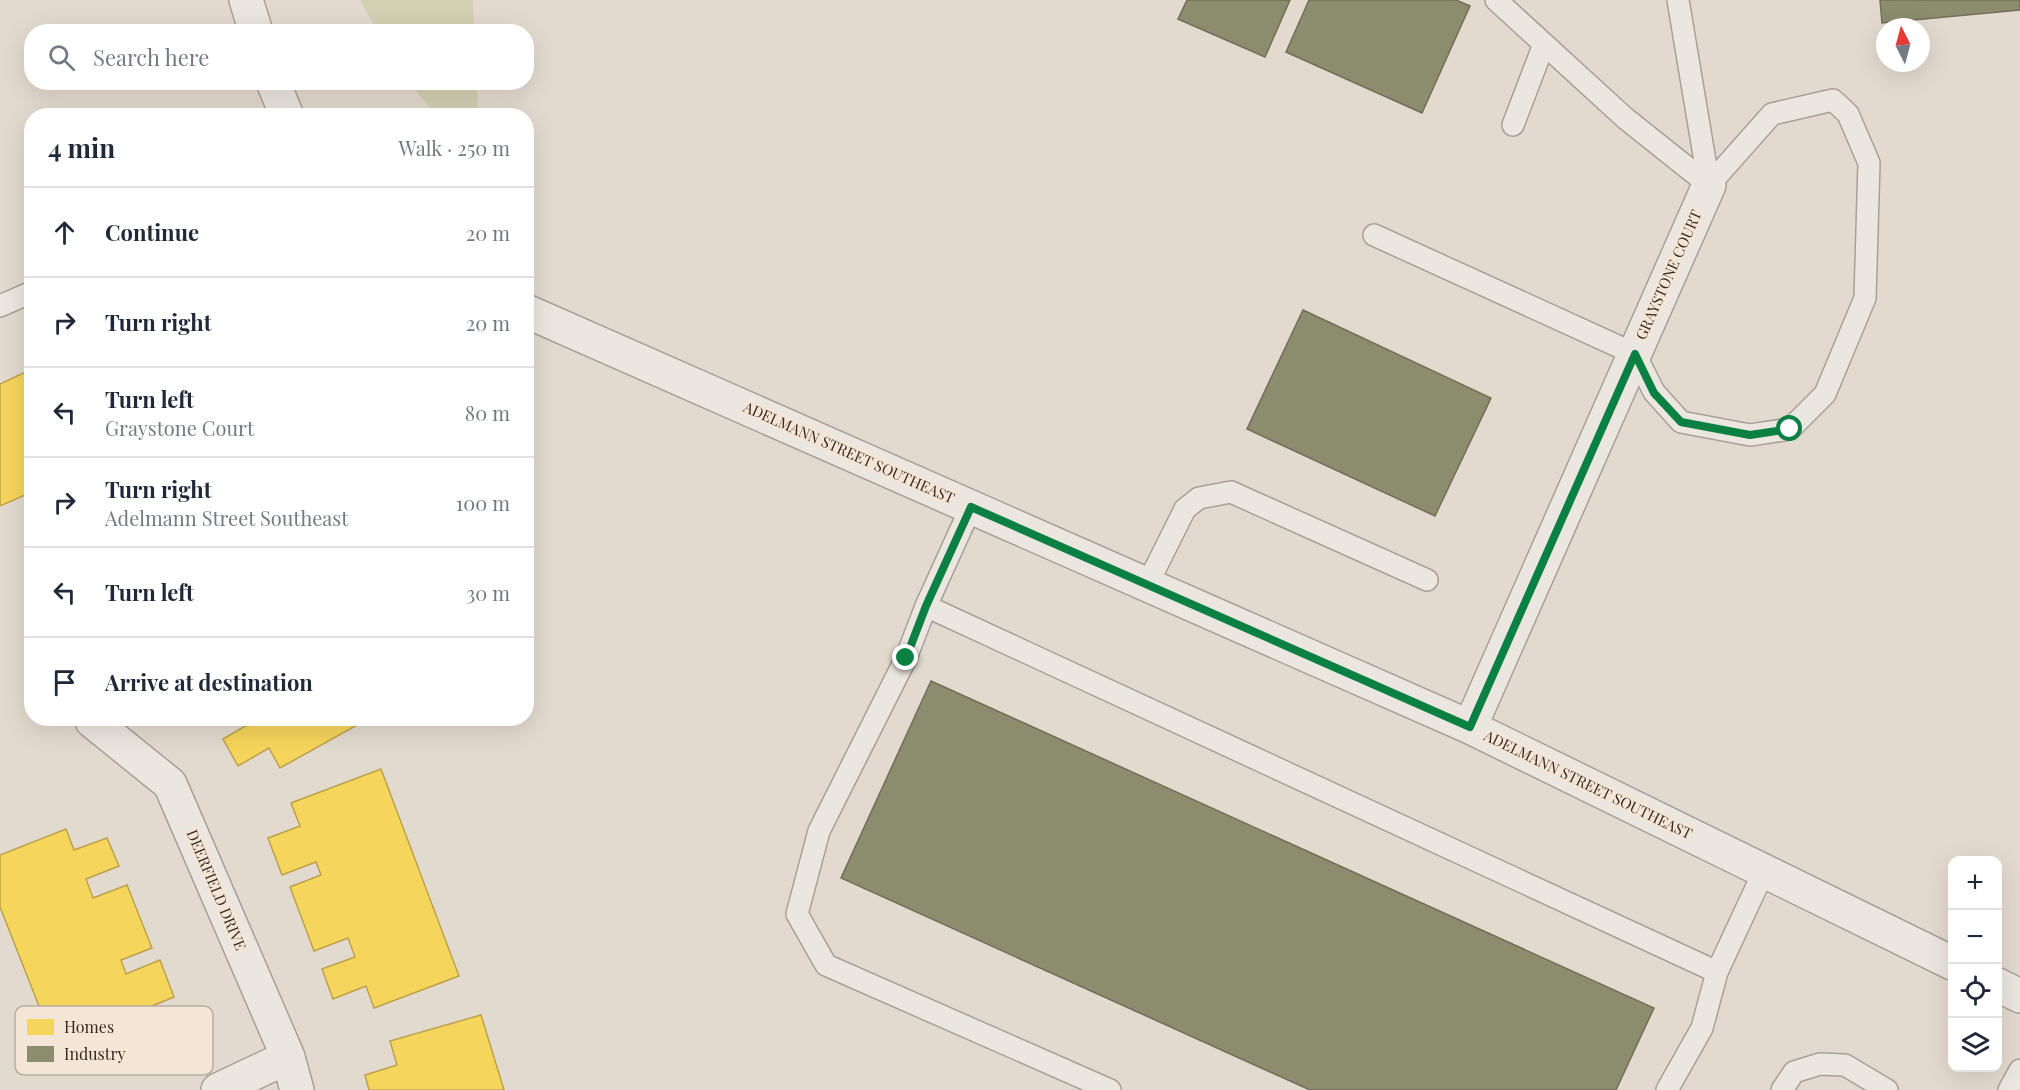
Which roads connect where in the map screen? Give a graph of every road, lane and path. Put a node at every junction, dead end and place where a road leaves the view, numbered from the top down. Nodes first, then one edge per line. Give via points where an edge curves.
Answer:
1 (246, 0) edge
2 (1496, 0) edge
3 (1678, 0) edge
4 (254, 24) edge
5 (1545, 44) junction
6 (276, 90) edge
7 (284, 108) edge
8 (1513, 125) dead end
9 (1709, 185) junction
10 (1374, 235) dead end
11 (24, 296) edge
12 (0, 306) edge
13 (534, 315) edge
14 (1635, 354) junction
15 (971, 507) junction
16 (1427, 580) dead end
17 (1148, 585) junction
18 (926, 606) junction
19 (98, 726) edge
20 (1470, 727) junction
21 (1764, 871) junction
22 (1948, 961) edge
23 (1717, 972) junction
24 (2002, 987) edge
25 (2020, 996) edge
26 (288, 1057) junction
27 (2020, 1070) edge
28 (218, 1090) edge
29 (297, 1090) edge
30 (1110, 1090) edge
31 (1667, 1090) edge
32 (1782, 1090) edge
33 (1887, 1090) edge
34 (2009, 1090) edge

1 - 4 street
2 - 5 lane
3 - 9 lane
5 - 8 lane
5 - 9 lane via 1625,118
6 - 7 street
9 - 14 street, GRAYSTONE COURT
9 - 14 lane via 1772,114 1833,100 1848,114 1869,163 1865,298 1825,394 1790,429 1750,435 1681,422 1654,393
10 - 14 lane
11 - 12 lane
13 - 15 street, ADELMANN STREET SOUTHEAST
14 - 20 street, GRAYSTONE COURT
15 - 17 street, ADELMANN STREET SOUTHEAST
15 - 18 lane
16 - 17 lane via 1230,492 1199,498 1185,509
17 - 20 street, ADELMANN STREET SOUTHEAST
18 - 23 lane
18 - 30 lane via 906,658 819,831 797,914 826,965
19 - 26 street, DEERFIELD DRIVE via 170,784
20 - 21 street, ADELMANN STREET SOUTHEAST
21 - 22 street, ADELMANN STREET SOUTHEAST
21 - 23 lane
23 - 31 lane via 1702,1028
24 - 25 street
26 - 28 street
26 - 29 street, DEERFIELD DRIVE
27 - 34 lane
32 - 33 lane via 1794,1072 1820,1064 1845,1065

